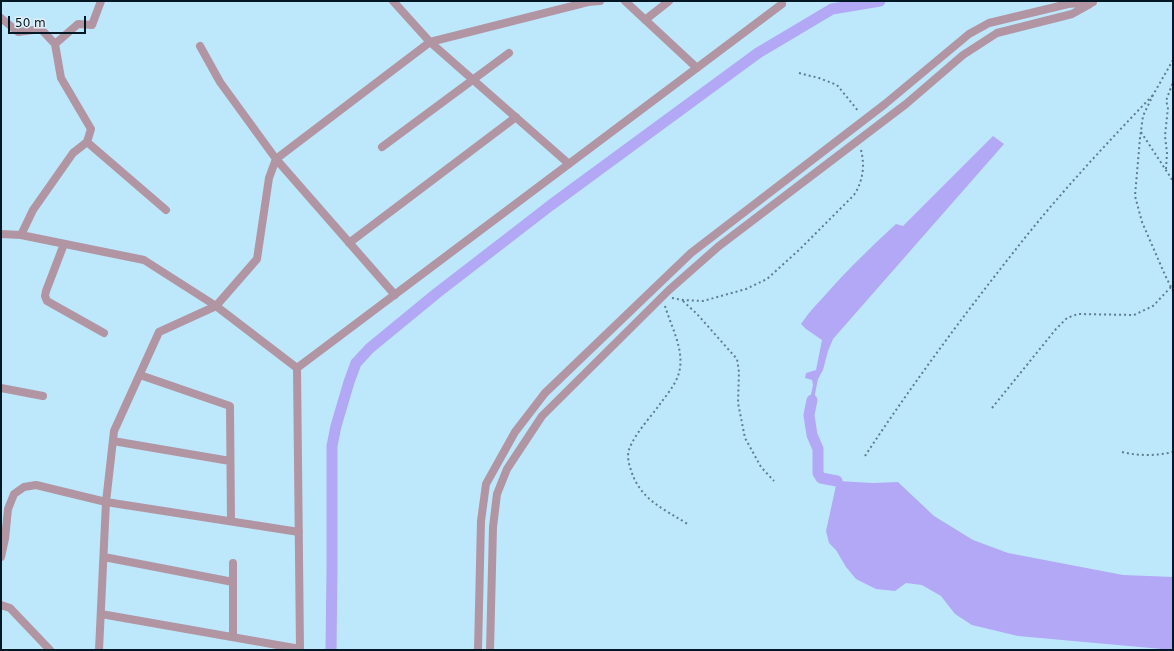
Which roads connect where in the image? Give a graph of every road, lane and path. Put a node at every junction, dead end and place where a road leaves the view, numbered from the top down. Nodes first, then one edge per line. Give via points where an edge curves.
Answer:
1 (102, 1) edge
2 (393, 1) edge
3 (600, 1) edge
4 (625, 1) edge
5 (669, 1) edge
6 (1095, 2) edge
7 (782, 4) dead end
8 (1, 18) edge
9 (645, 20) junction
10 (430, 42) junction
11 (55, 44) junction
12 (200, 46) dead end
13 (509, 53) dead end
14 (1173, 60) edge
15 (697, 68) junction
16 (799, 73) dead end
17 (473, 79) junction
18 (1173, 82) edge
19 (1153, 95) junction
20 (516, 117) junction
21 (864, 120) junction
22 (851, 130) junction
23 (1141, 131) junction
24 (859, 140) junction
25 (87, 142) junction
26 (382, 146) dead end
27 (276, 159) junction
28 (569, 164) junction
29 (1166, 169) junction
30 (1173, 181) edge
31 (166, 210) dead end
32 (1, 234) edge
33 (21, 236) junction
34 (349, 243) junction
35 (64, 244) junction
36 (1171, 286) junction
37 (654, 287) junction
38 (1173, 291) edge
39 (395, 295) junction
40 (662, 296) junction
41 (683, 300) junction
42 (216, 306) junction
43 (104, 333) dead end
44 (297, 368) junction
45 (140, 375) junction
46 (1, 388) edge
47 (43, 396) dead end
48 (992, 408) dead end
49 (113, 441) junction
50 (1122, 452) dead end
51 (1173, 452) edge
52 (865, 456) dead end
53 (230, 461) junction
54 (774, 481) dead end
55 (106, 502) junction
56 (231, 521) junction
57 (689, 525) dead end
58 (299, 532) junction
59 (1, 557) edge
60 (104, 557) junction
61 (480, 558) junction
62 (492, 559) junction
63 (233, 563) dead end
64 (233, 582) junction
65 (1, 605) edge
66 (101, 614) junction
67 (233, 637) junction
68 (50, 650) edge
69 (99, 650) edge
70 (300, 650) edge
71 (478, 650) edge
72 (490, 650) edge

1 - 11 street via 92,25 78,24
2 - 10 street
3 - 10 street
4 - 9 street
5 - 9 street
6 - 21 street via 1068,4 989,23 969,34
6 - 24 street via 1072,14 997,33 963,55
7 - 15 street
8 - 11 street via 18,32 41,29
9 - 15 street
10 - 17 street
10 - 27 street
11 - 25 street via 61,78 91,129
12 - 27 street via 220,82
13 - 17 street
14 - 19 path
15 - 28 street
16 - 21 path via 837,85
17 - 20 street
17 - 26 street
18 - 29 path via 1166,101
19 - 23 path via 1143,116
19 - 52 path via 1020,243 889,419
20 - 28 street
20 - 34 street
21 - 22 street
22 - 24 street
22 - 37 street via 690,253
23 - 29 path
23 - 36 path via 1136,202 1142,222
24 - 40 street via 719,246
24 - 41 path via 863,157 860,186 800,249 767,279 746,289 703,301
25 - 31 street
25 - 33 street via 73,153 33,210
27 - 34 street
27 - 42 street via 269,178 257,259
28 - 39 street
29 - 30 path
32 - 33 street
33 - 35 street
34 - 39 street
35 - 42 street via 144,260
35 - 43 street via 46,291 47,301
36 - 38 path
36 - 48 path via 1153,306 1134,315 1078,314 1067,318
37 - 40 street
37 - 61 street via 545,393 515,432 486,484
39 - 44 street
40 - 41 path
40 - 57 path via 681,356 678,377 629,448 628,461 633,477 649,500
40 - 62 street via 542,416 507,469 497,494
41 - 54 path via 737,359 738,403 745,438 761,467
42 - 44 street
42 - 45 street via 160,332
44 - 58 street
45 - 49 street via 114,431
45 - 53 street via 230,406
46 - 47 street
49 - 53 street
49 - 55 street
50 - 51 path via 1136,455
53 - 56 street
55 - 56 street
55 - 59 street via 36,485 24,487 14,494 8,509
55 - 60 street
56 - 58 street
58 - 70 street
60 - 64 street
60 - 66 street
61 - 62 street
61 - 71 street
62 - 72 street
63 - 64 street
64 - 67 street
65 - 68 street via 10,608
66 - 67 street
66 - 69 street
67 - 70 street

